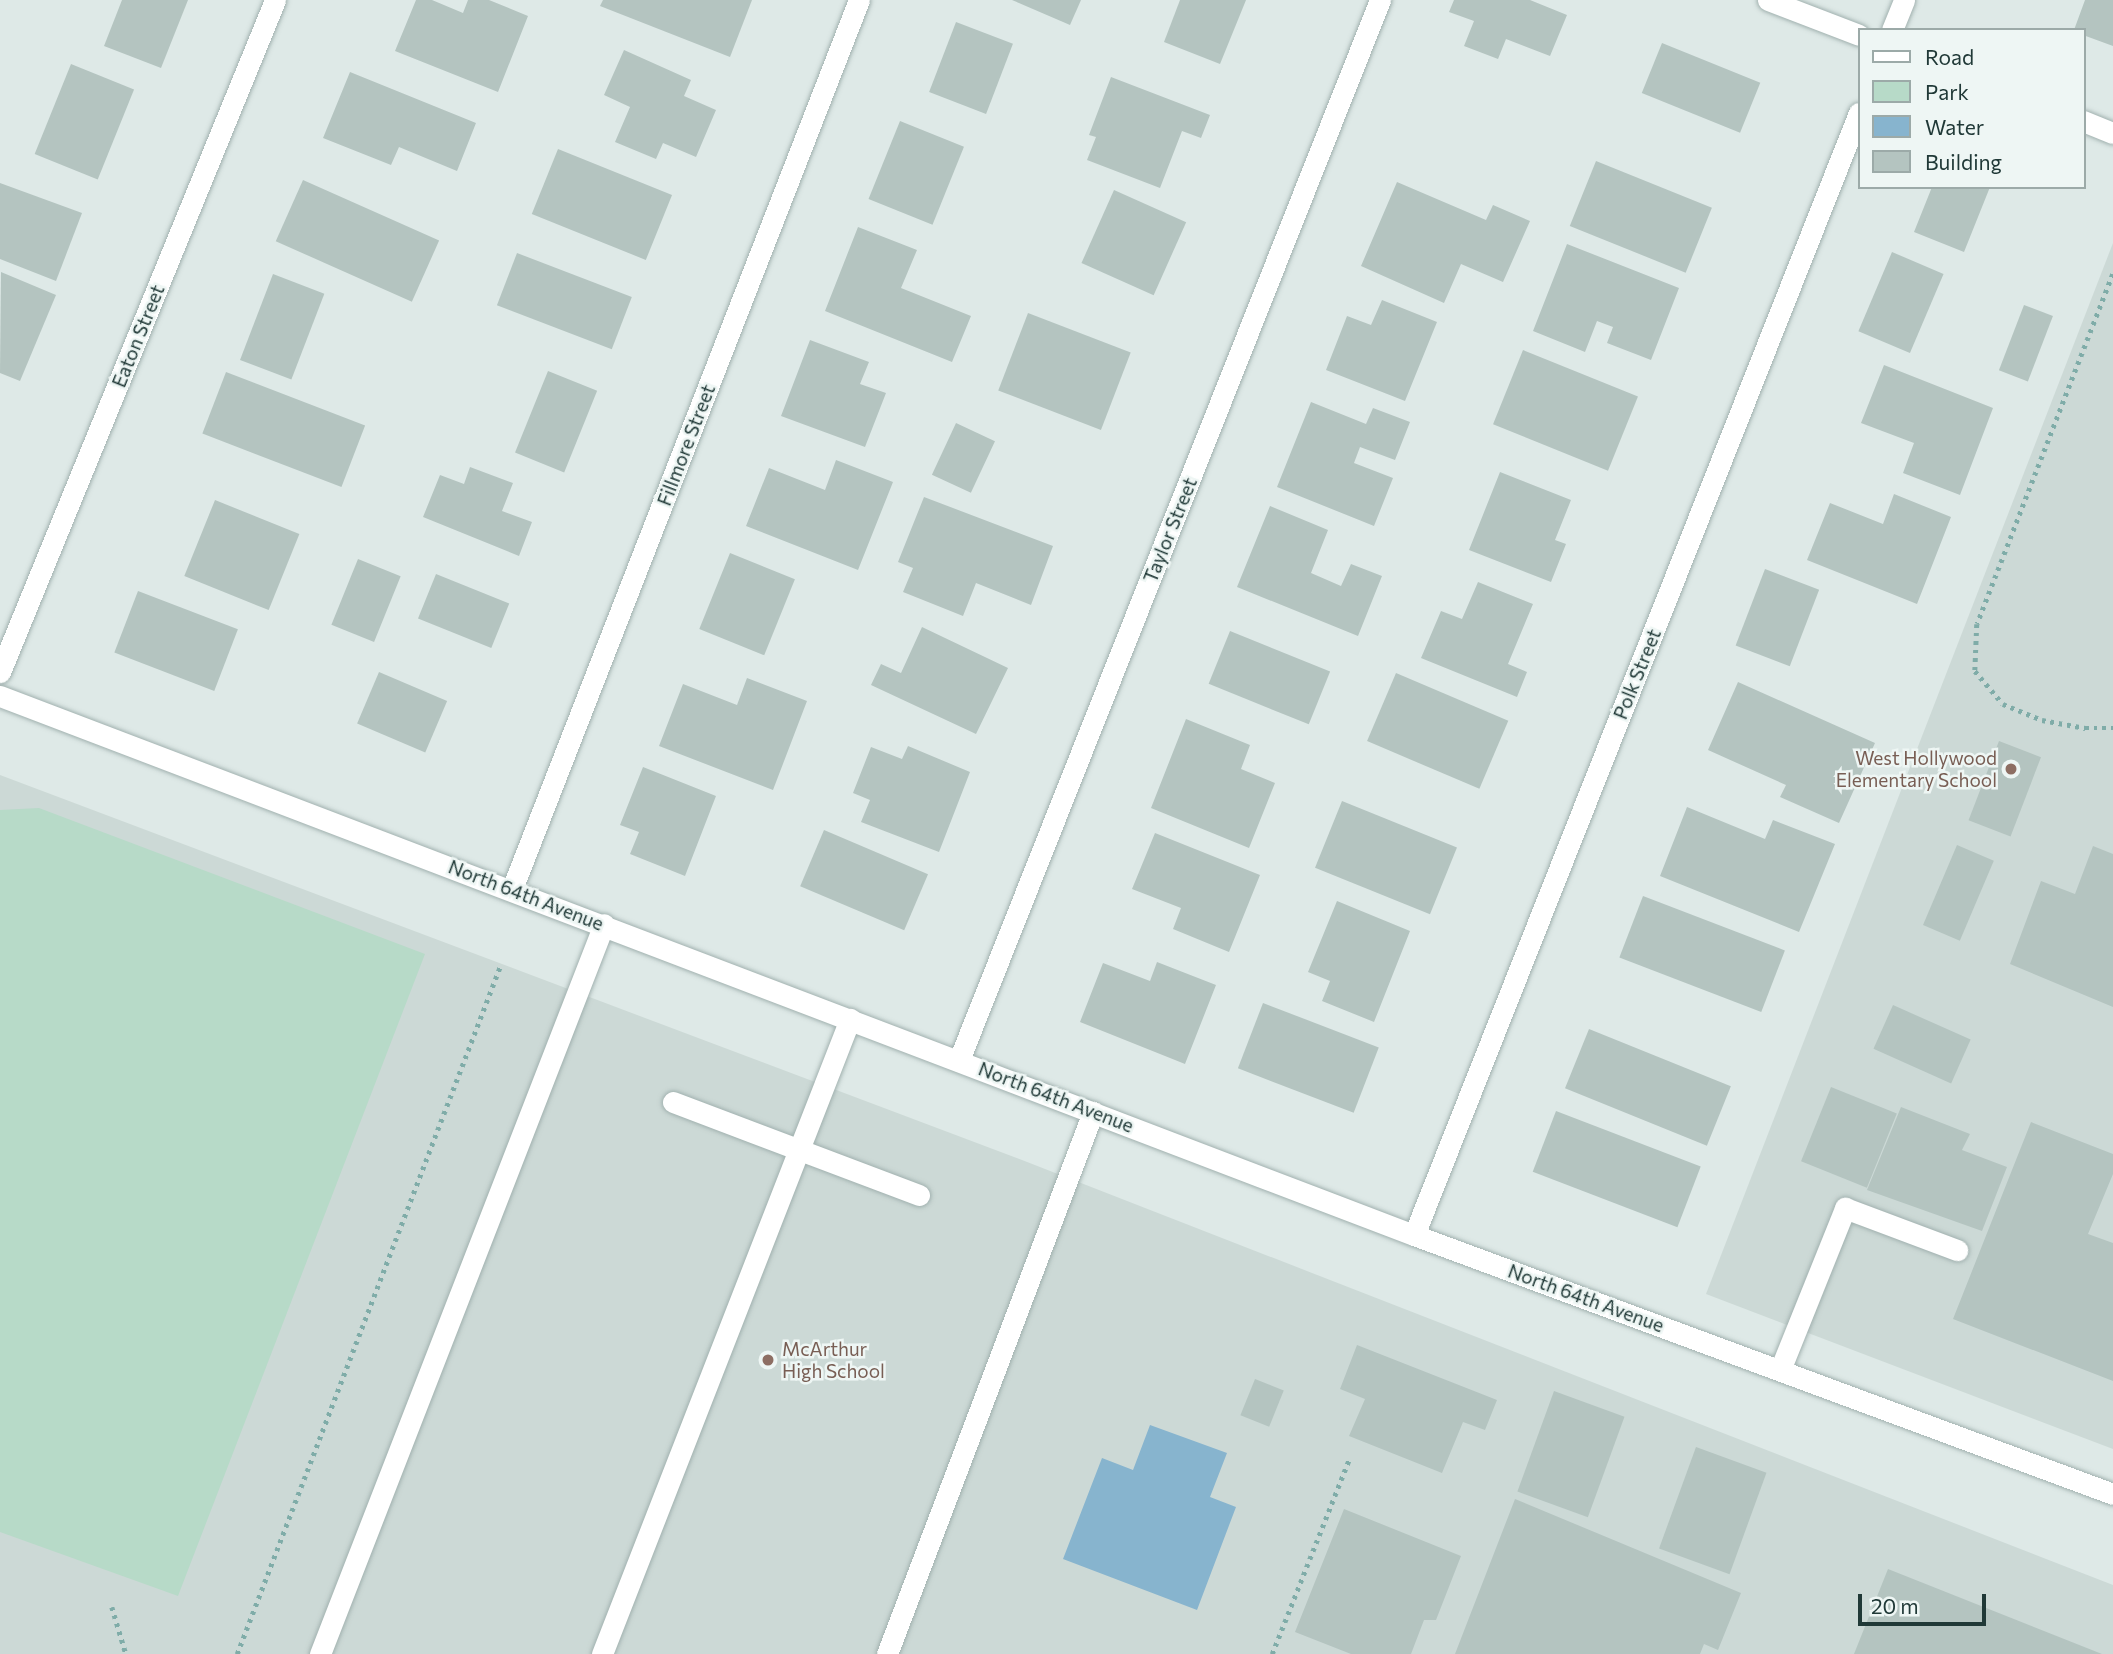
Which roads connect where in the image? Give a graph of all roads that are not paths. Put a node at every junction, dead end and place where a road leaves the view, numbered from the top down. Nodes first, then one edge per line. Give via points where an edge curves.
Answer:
1 (275, 0) edge
2 (859, 0) edge
3 (1380, 0) edge
4 (1768, 0) edge
5 (1904, 0) edge
6 (1893, 28) edge
7 (1857, 34) edge
8 (1857, 118) edge
9 (2085, 122) edge
10 (2113, 133) edge
11 (0, 672) edge
12 (0, 696) edge
13 (512, 889) junction
14 (604, 924) junction
15 (850, 1019) junction
16 (959, 1060) junction
17 (673, 1102) dead end
18 (1093, 1112) junction
19 (800, 1148) junction
20 (919, 1195) dead end
21 (1414, 1235) junction
22 (1957, 1250) dead end
23 (1780, 1370) junction
24 (2113, 1494) edge
25 (320, 1654) edge
26 (602, 1654) edge
27 (887, 1654) edge

1 - 11 street, Eaton Street
2 - 13 street, Fillmore Street
3 - 16 street, Taylor Street
4 - 7 street
5 - 6 street
8 - 21 street, Polk Street
9 - 10 street
12 - 13 street, North 64th Avenue
13 - 14 street, North 64th Avenue
14 - 15 street, North 64th Avenue
14 - 25 street
15 - 16 street, North 64th Avenue
15 - 19 street
16 - 18 street, North 64th Avenue
17 - 19 street
18 - 21 street, North 64th Avenue
18 - 27 street
19 - 20 street
19 - 26 street
21 - 23 street, North 64th Avenue
22 - 23 street via 1844,1208
23 - 24 street, North 64th Avenue

